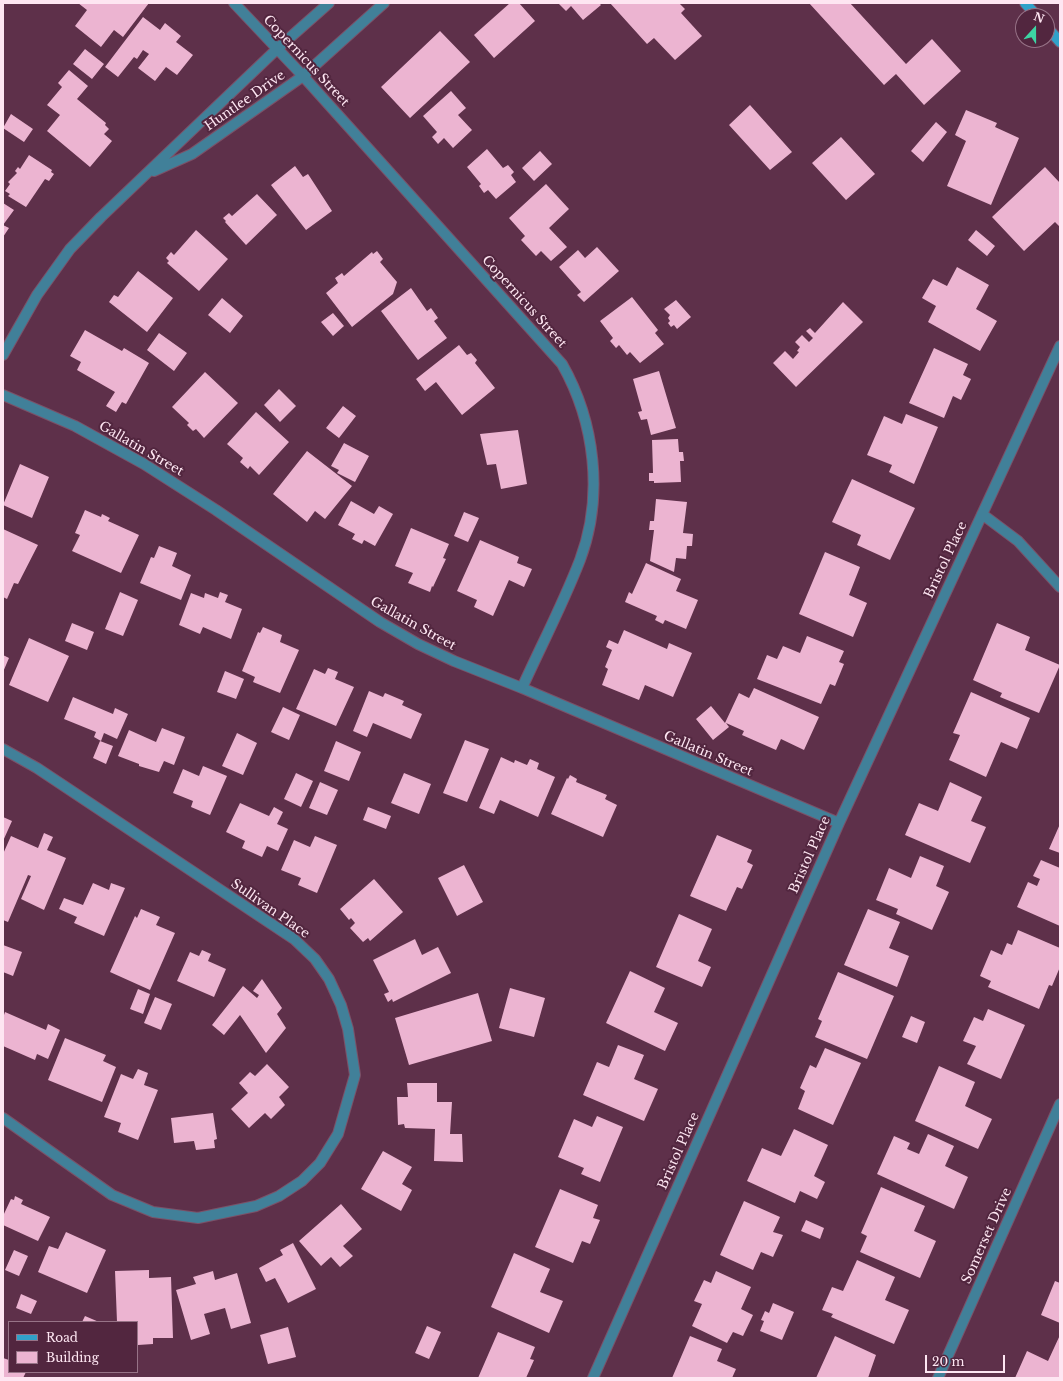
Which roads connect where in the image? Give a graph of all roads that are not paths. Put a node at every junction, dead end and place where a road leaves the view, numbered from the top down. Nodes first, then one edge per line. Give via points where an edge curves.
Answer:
1 (234, 3) edge
2 (329, 3) edge
3 (384, 3) edge
4 (277, 49) junction
5 (303, 76) junction
6 (147, 174) junction
7 (1060, 346) edge
8 (3, 355) edge
9 (3, 395) edge
10 (982, 514) junction
11 (1060, 587) edge
12 (522, 688) junction
13 (3, 749) edge
14 (839, 823) junction
15 (1060, 1104) edge
16 (3, 1118) edge
17 (592, 1378) edge
18 (938, 1378) edge

1 - 4 street, Copernicus Street
2 - 4 street, Huntlee Drive
3 - 5 street, Huntlee Drive
4 - 5 street, Copernicus Street
4 - 6 street, Huntlee Drive
5 - 6 street, Huntlee Drive via 192,154
5 - 12 street, Copernicus Street via 562,364 583,407 593,466 592,508 588,532 580,560
6 - 8 street, Huntlee Drive via 70,249 37,295
7 - 10 street, Bristol Place
9 - 12 street, Gallatin Street via 75,426 144,464 380,622 418,644
10 - 11 street via 1018,541
10 - 14 street, Bristol Place
12 - 14 street, Gallatin Street
13 - 16 street, Sullivan Place via 37,768 294,939 310,954 329,980 341,1005 348,1029 355,1075 338,1134 320,1163 302,1181 279,1196 256,1206 198,1218 153,1212 112,1195
14 - 17 street, Bristol Place
15 - 18 street, Somerset Drive

